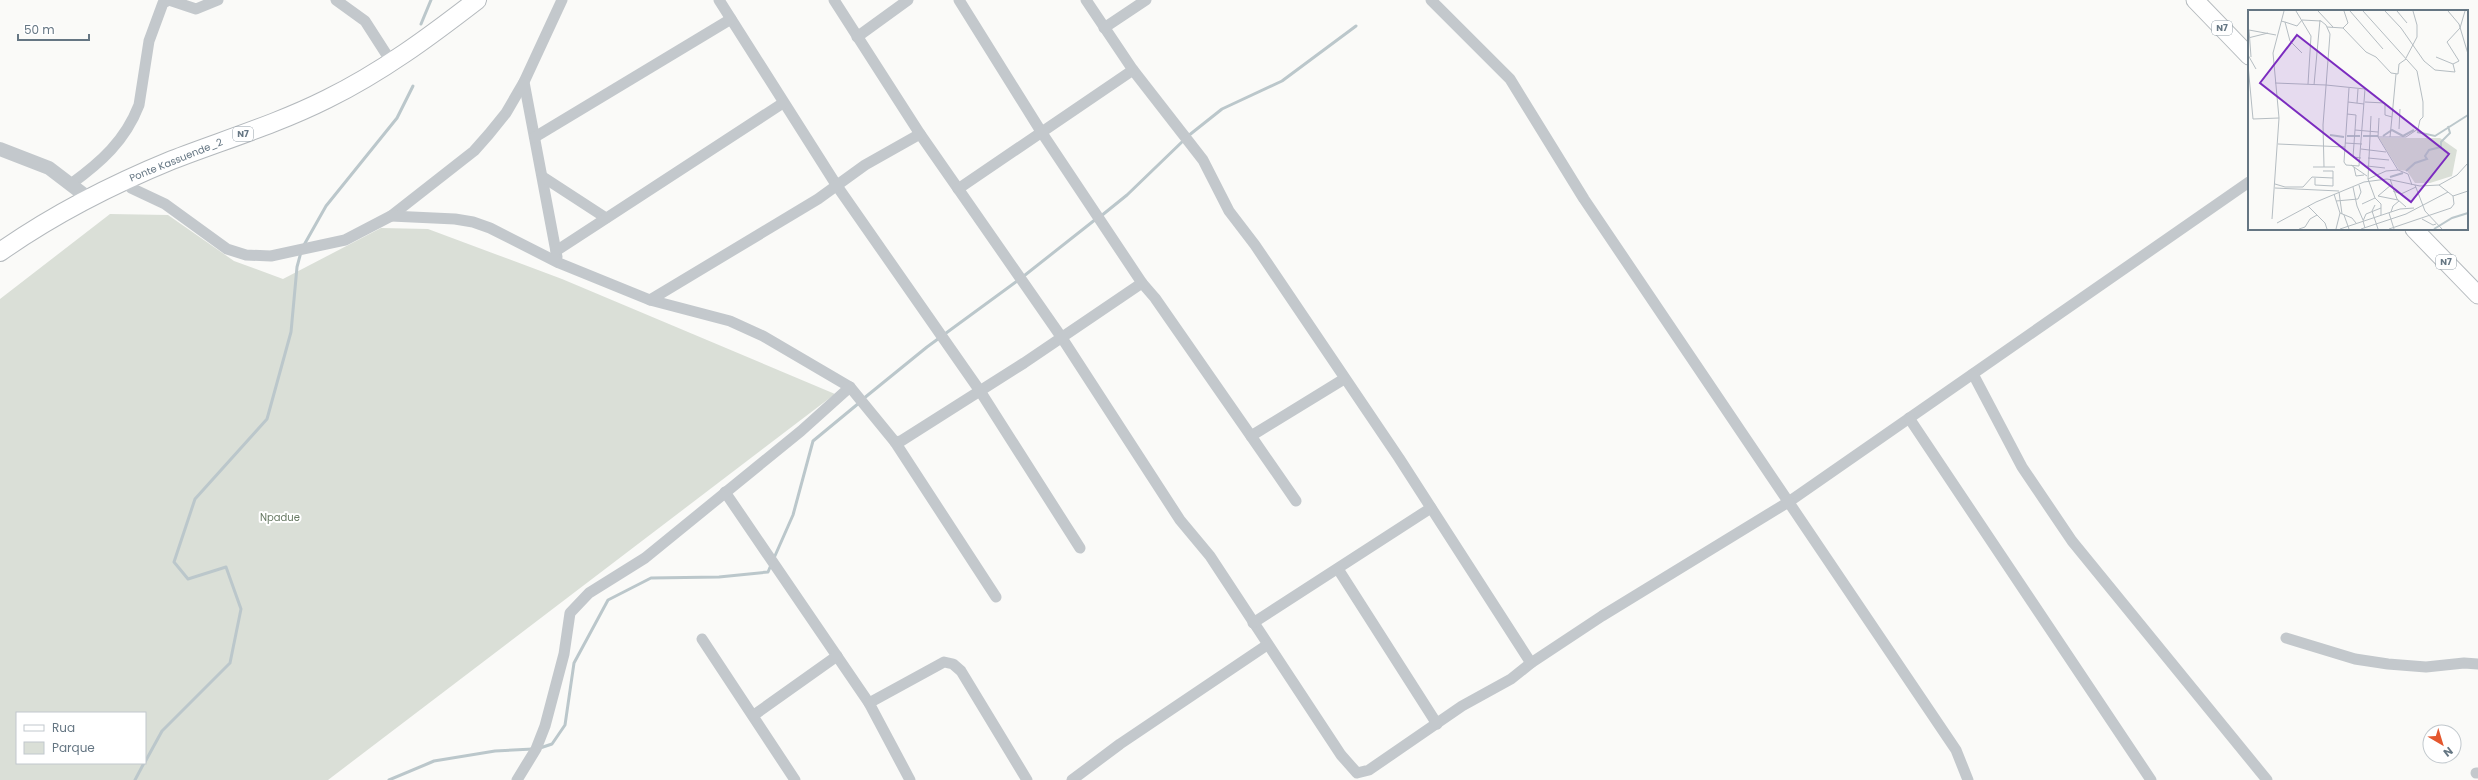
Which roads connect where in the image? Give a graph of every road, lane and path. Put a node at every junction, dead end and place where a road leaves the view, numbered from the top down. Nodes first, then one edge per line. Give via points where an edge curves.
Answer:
1 (218, 0) edge
2 (477, 0) edge
3 (562, 0) edge
4 (719, 0) edge
5 (834, 0) edge
6 (908, 0) edge
7 (959, 0) edge
8 (1086, 0) edge
9 (1146, 0) edge
10 (1431, 0) edge
11 (2195, 0) edge
12 (338, 1) edge
13 (731, 19) junction
14 (1104, 28) junction
15 (857, 37) junction
16 (2248, 55) edge
17 (392, 63) junction
18 (1133, 70) junction
19 (524, 82) junction
20 (783, 103) junction
21 (1042, 133) junction
22 (920, 134) junction
23 (535, 137) junction
24 (0, 148) edge
25 (543, 177) junction
26 (125, 180) junction
27 (2248, 183) edge
28 (71, 184) junction
29 (837, 186) junction
30 (958, 189) junction
31 (88, 197) junction
32 (391, 216) junction
33 (606, 218) junction
34 (2415, 230) edge
35 (556, 251) junction
36 (0, 252) edge
37 (559, 263) junction
38 (1142, 283) junction
39 (2478, 296) edge
40 (650, 300) junction
41 (1062, 338) junction
42 (1973, 374) junction
43 (1344, 379) junction
44 (850, 387) junction
45 (980, 392) junction
46 (1909, 418) junction
47 (1251, 436) junction
48 (895, 442) junction
49 (725, 492) junction
50 (1296, 501) dead end
51 (1790, 501) junction
52 (1431, 508) junction
53 (1080, 548) dead end
54 (1338, 569) junction
55 (996, 597) dead end
56 (1253, 623) junction
57 (2286, 638) dead end
58 (702, 639) dead end
59 (1267, 645) junction
60 (837, 656) junction
61 (1531, 663) junction
62 (2478, 664) edge
63 (869, 703) junction
64 (754, 715) junction
65 (1437, 724) junction
66 (517, 780) edge
67 (796, 780) edge
68 (910, 780) edge
69 (1027, 780) edge
70 (1072, 780) edge
71 (1968, 780) edge
72 (2150, 780) edge
73 (2267, 780) edge

1 - 28 street via 196,9 169,0 163,3 149,41 139,105 128,128 110,154
2 - 17 highway, Ponte Kassuende_2 / N7
3 - 19 street
4 - 13 street
5 - 15 street
6 - 15 street
7 - 21 street
8 - 14 street
9 - 14 street
10 - 51 street via 1510,80 1588,205
11 - 16 main road, N7
12 - 17 street via 365,22
13 - 20 street
13 - 23 street
14 - 18 street
15 - 22 street
17 - 26 highway, Ponte Kassuende_2 / N7 via 326,100 295,114
18 - 21 street
18 - 43 street via 1203,160 1238,226 1263,258
19 - 23 street
19 - 32 street via 506,113 474,151
20 - 29 street
20 - 33 street
21 - 30 street
21 - 38 street
22 - 29 street via 865,165
22 - 30 street
23 - 25 street
24 - 28 street via 49,168
25 - 33 street
25 - 35 street
26 - 31 highway, Ponte Kassuende_2 / N7
26 - 32 street via 131,188 165,204 227,249 246,255 271,256 345,240
27 - 42 street
28 - 31 street
29 - 40 street via 761,235
29 - 45 street
30 - 41 street
31 - 36 highway, Ponte Kassuende_2 / N7 via 33,228
32 - 37 street via 473,222
33 - 35 street
34 - 39 main road, N7
35 - 37 street
37 - 40 street
38 - 41 street
38 - 47 street
40 - 44 street via 737,324
41 - 45 street
41 - 56 street via 1180,520 1210,556
42 - 46 street
42 - 73 street via 2022,467 2072,541
43 - 47 street
43 - 52 street
44 - 48 street
44 - 49 street via 801,431
45 - 48 street via 901,441
45 - 53 street
46 - 51 street
46 - 72 street
47 - 50 street
48 - 55 street
49 - 60 street
49 - 66 street via 645,558 589,593 570,613 564,654 545,726 536,749
51 - 61 street via 1602,616
51 - 71 street via 1956,750
52 - 54 street
52 - 61 street
54 - 56 street
54 - 65 street
56 - 59 street
57 - 62 street via 2354,659 2388,664 2426,667
58 - 64 street
59 - 65 street via 1341,755 1357,773 1369,770
59 - 70 street via 1120,744
60 - 63 street
60 - 64 street
61 - 65 street via 1511,679
63 - 68 street
63 - 69 street via 934,666 944,662 952,664 961,671
64 - 67 street

